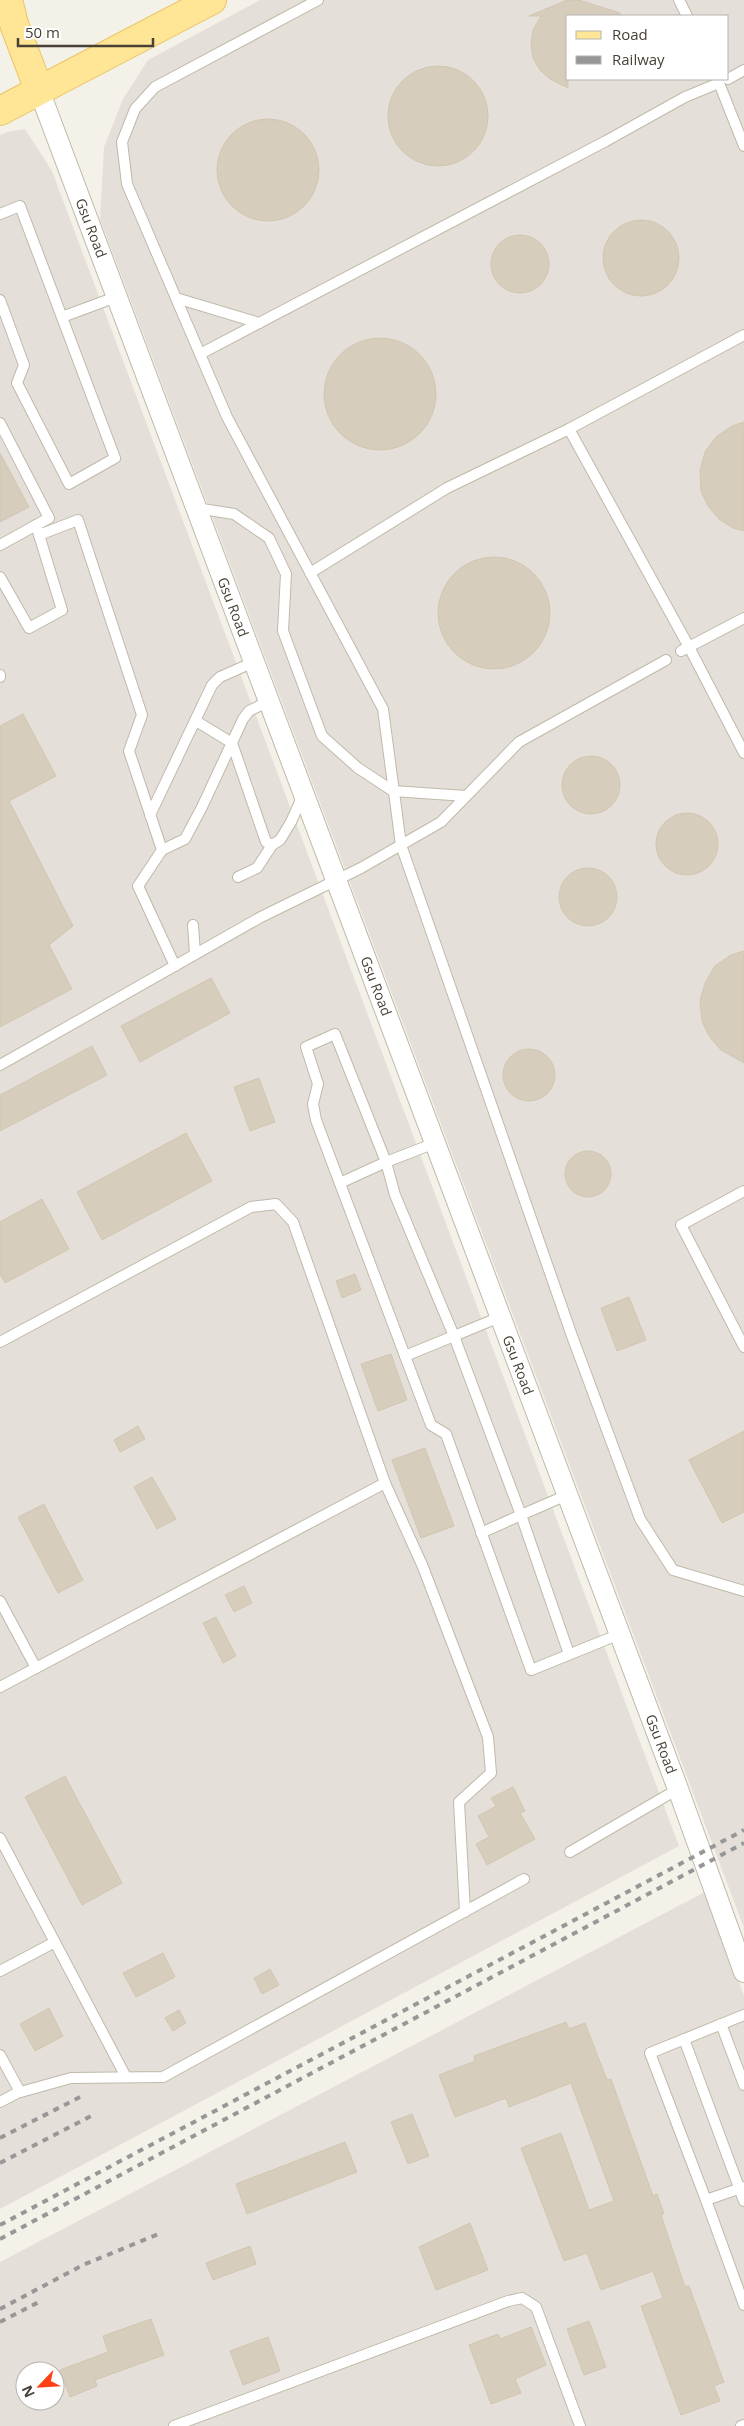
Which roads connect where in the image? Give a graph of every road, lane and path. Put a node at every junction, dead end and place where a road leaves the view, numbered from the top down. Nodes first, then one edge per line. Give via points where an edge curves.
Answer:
1 (8, 0) edge
2 (210, 0) edge
3 (318, 0) edge
4 (679, 0) edge
5 (686, 15) edge
6 (744, 70) edge
7 (729, 77) edge
8 (723, 80) edge
9 (39, 90) junction
10 (0, 112) edge
11 (744, 146) edge
12 (0, 214) edge
13 (116, 297) junction
14 (176, 298) junction
15 (0, 300) edge
16 (62, 317) junction
17 (259, 323) junction
18 (744, 335) edge
19 (200, 354) junction
20 (0, 424) edge
21 (569, 429) junction
22 (196, 508) junction
23 (37, 530) junction
24 (0, 545) edge
25 (310, 573) junction
26 (0, 577) edge
27 (744, 618) edge
28 (685, 649) junction
29 (666, 660) dead end
30 (254, 662) junction
31 (269, 701) junction
32 (196, 721) junction
33 (232, 743) junction
34 (744, 753) edge
35 (394, 791) junction
36 (304, 795) junction
37 (466, 796) junction
38 (150, 815) junction
39 (272, 845) junction
40 (401, 845) junction
41 (162, 850) junction
42 (238, 878) dead end
43 (336, 881) junction
44 (193, 925) dead end
45 (195, 954) junction
46 (176, 966) junction
47 (0, 1065) edge
48 (435, 1143) junction
49 (386, 1162) junction
50 (340, 1183) junction
51 (744, 1191) edge
52 (500, 1317) junction
53 (454, 1336) junction
54 (0, 1342) edge
55 (744, 1348) edge
56 (405, 1356) junction
57 (385, 1484) junction
58 (567, 1495) junction
59 (521, 1515) junction
60 (481, 1533) junction
61 (744, 1591) edge
62 (0, 1601) edge
63 (620, 1634) junction
64 (569, 1654) junction
65 (36, 1668) junction
66 (0, 1687) edge
67 (678, 1789) junction
68 (0, 1838) edge
69 (570, 1852) dead end
70 (524, 1879) dead end
71 (465, 1912) junction
72 (55, 1942) junction
73 (0, 1971) edge
74 (744, 1972) edge
75 (744, 2015) edge
76 (721, 2024) junction
77 (684, 2039) junction
78 (0, 2055) edge
79 (126, 2078) junction
80 (744, 2085) edge
81 (20, 2092) junction
82 (0, 2102) edge
83 (742, 2188) edge
84 (706, 2200) junction
85 (744, 2201) edge
86 (744, 2305) edge
87 (174, 2426) edge
88 (580, 2426) edge

1 - 9 main road, Gsu Road
2 - 9 main road
3 - 14 lane via 155,87 135,109 122,142 127,184
4 - 5 lane
6 - 7 lane
8 - 11 lane
8 - 17 lane via 685,97 598,146
9 - 10 main road
9 - 13 street, Gsu Road
12 - 16 lane via 20,206
13 - 16 lane
13 - 22 street, Gsu Road
14 - 17 lane
14 - 19 lane
15 - 16 lane via 24,365 17,383 69,484 115,458
17 - 19 lane
18 - 21 lane
19 - 25 lane via 227,416
20 - 23 lane via 49,518
21 - 25 lane via 447,488
21 - 28 lane
22 - 30 street, Gsu Road
22 - 35 lane via 234,514 269,538 286,574 283,631 322,736 358,768
23 - 24 lane
23 - 26 lane via 62,610 29,628
23 - 38 lane via 78,520 142,715 129,751
25 - 35 lane via 382,709
27 - 28 lane
28 - 34 lane
29 - 37 lane via 519,742
30 - 31 street, Gsu Road
30 - 32 lane via 220,677 212,685
31 - 33 lane via 249,711
31 - 36 street, Gsu Road
32 - 33 lane
32 - 38 lane
33 - 39 lane via 266,842
33 - 41 lane via 185,838
35 - 37 lane
35 - 40 lane
36 - 39 lane via 280,840
36 - 43 street, Gsu Road
37 - 40 lane via 441,822
38 - 41 lane
39 - 42 lane via 257,868
40 - 43 lane
40 - 61 lane via 572,1336 640,1519 673,1570
41 - 46 lane via 138,886
43 - 45 lane via 261,917
43 - 48 street, Gsu Road
44 - 45 lane
45 - 46 lane
46 - 47 lane
48 - 49 lane
48 - 52 street, Gsu Road
49 - 50 lane
49 - 50 lane via 335,1034 306,1047 318,1084 313,1104 316,1120
49 - 53 lane via 395,1195
50 - 56 lane
51 - 55 lane via 681,1225
52 - 53 lane
52 - 58 street, Gsu Road
53 - 56 lane
53 - 59 lane
54 - 57 lane via 251,1207 276,1204 293,1222
56 - 60 lane via 431,1425 446,1434
57 - 65 lane
57 - 71 lane via 423,1567 488,1737 491,1774 459,1802
58 - 59 lane
58 - 63 street, Gsu Road
59 - 60 lane
59 - 64 lane
60 - 64 lane via 531,1670
62 - 65 lane
63 - 64 lane
63 - 67 street, Gsu Road
65 - 66 lane
67 - 69 lane
67 - 74 street, Gsu Road
68 - 72 lane
70 - 71 lane
71 - 79 lane via 163,2077
72 - 73 lane
72 - 79 lane
75 - 76 lane
76 - 77 lane
76 - 80 lane
77 - 83 lane
77 - 84 lane via 650,2054
78 - 81 lane
79 - 81 lane via 71,2078
81 - 82 lane
83 - 84 lane
83 - 85 lane
84 - 86 lane
87 - 88 lane via 522,2298 536,2306

